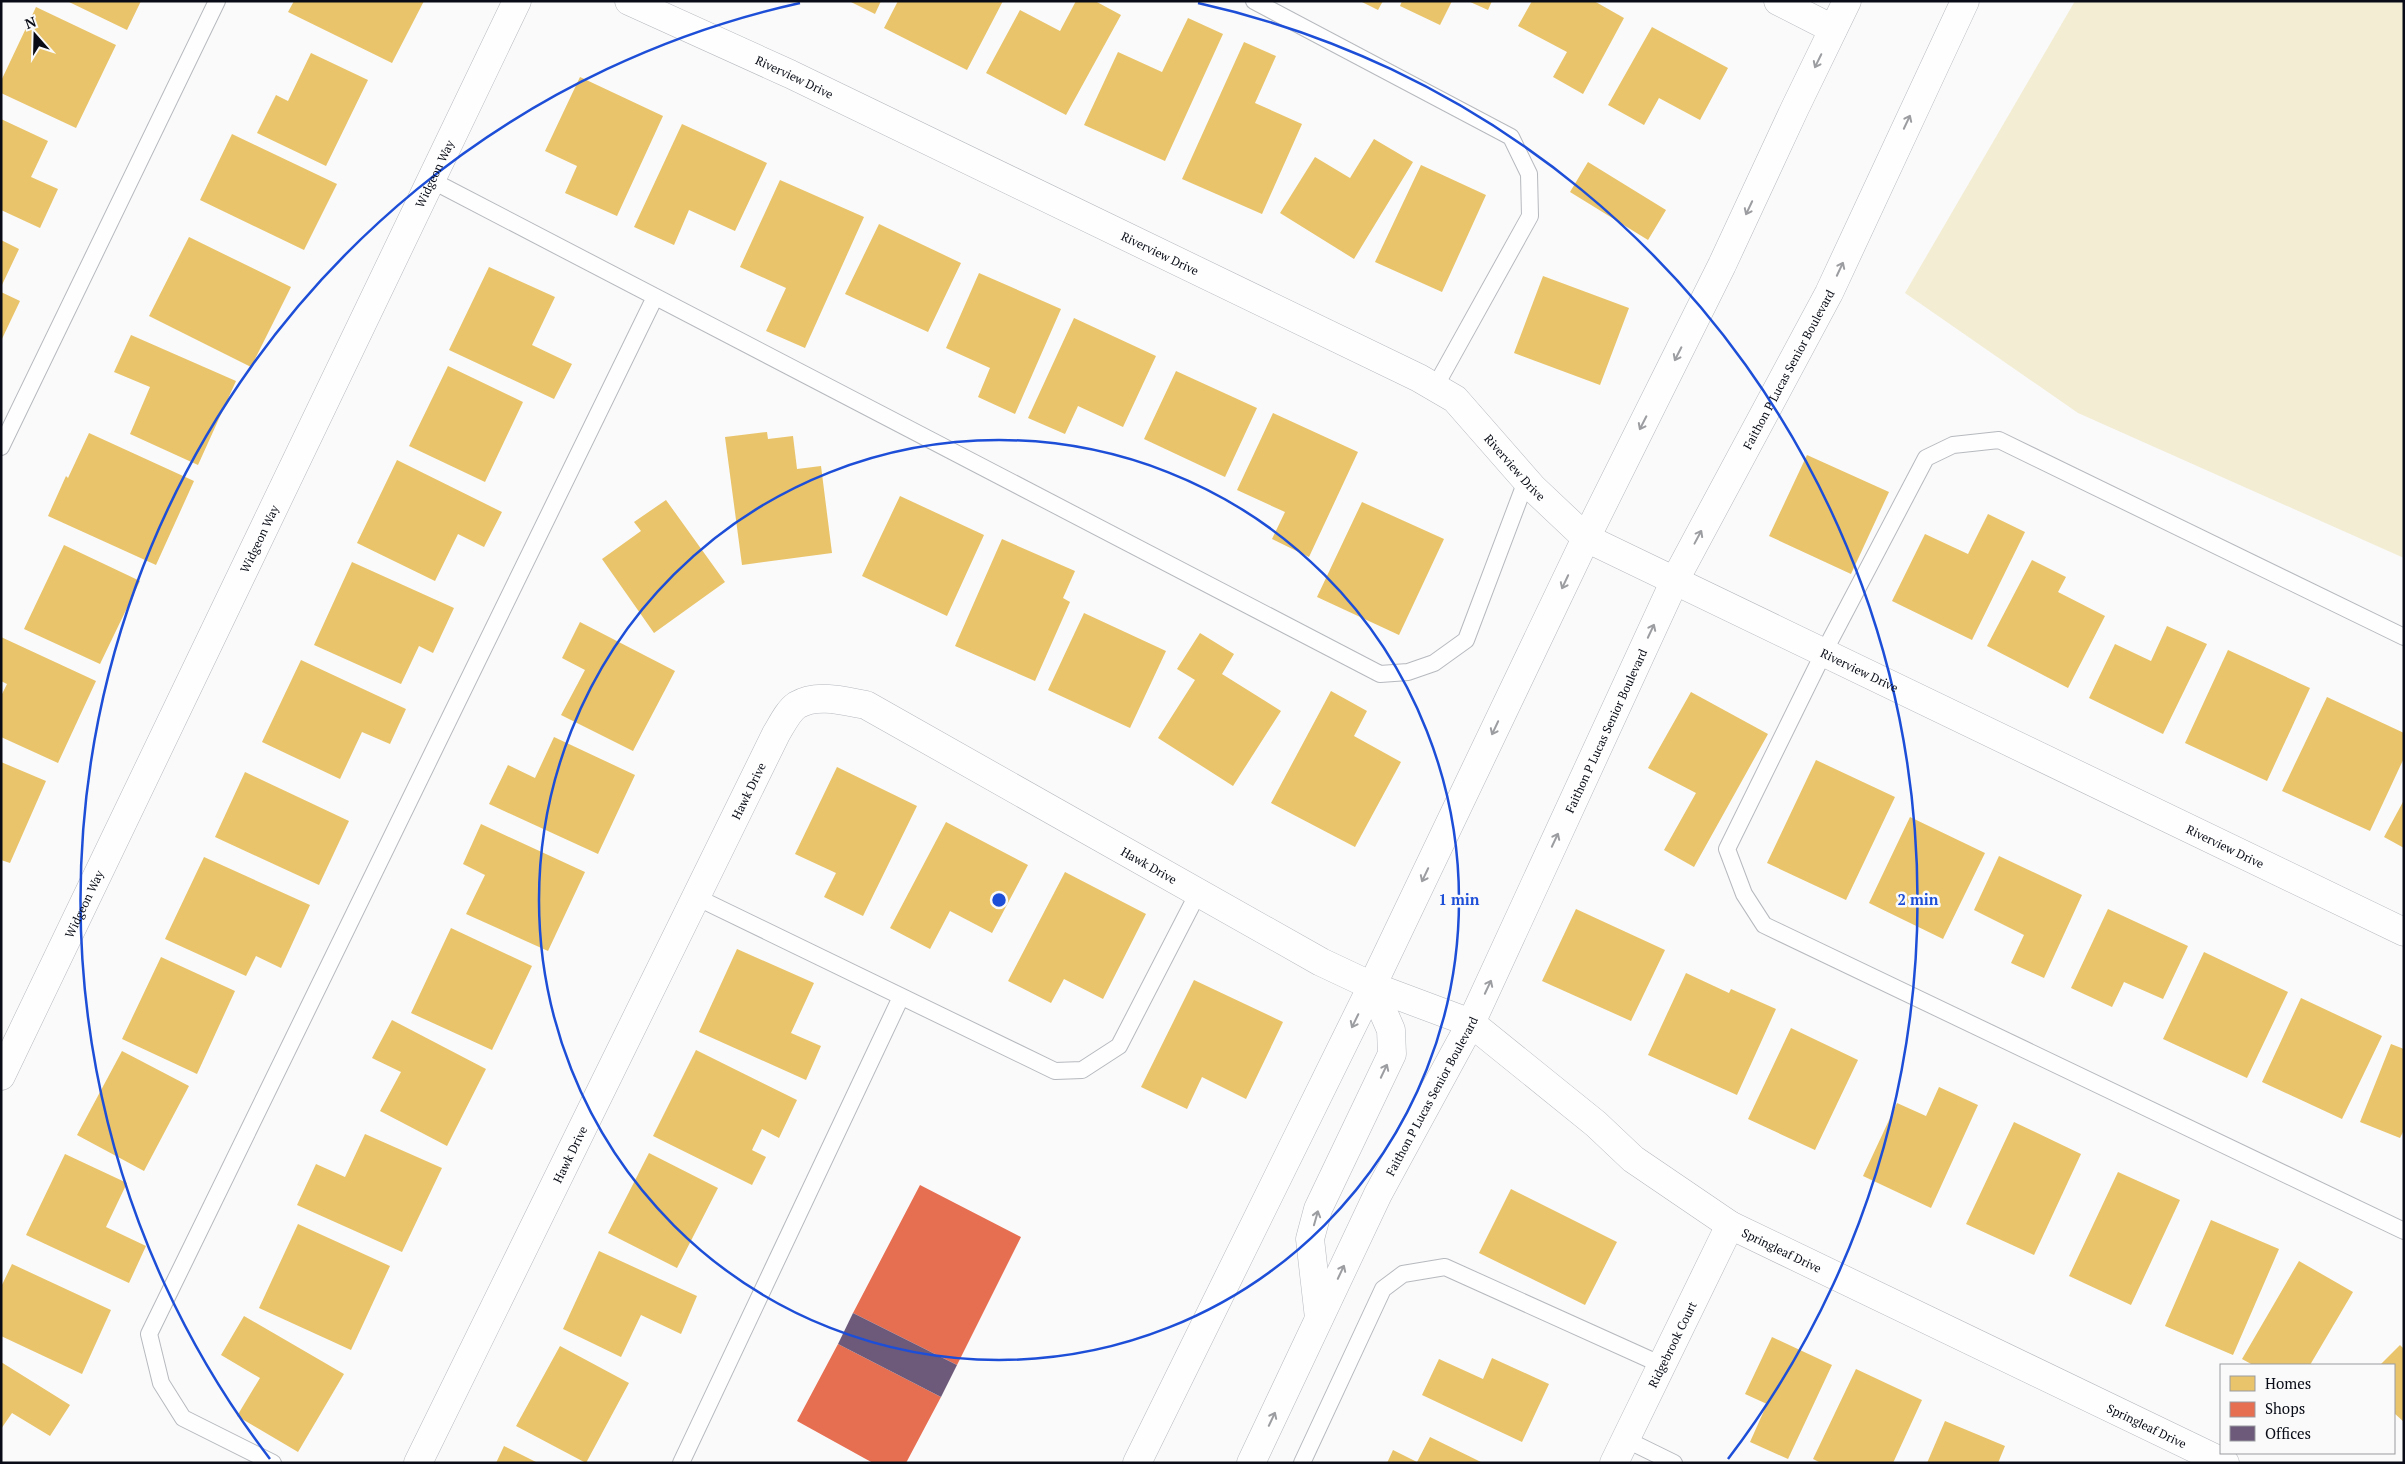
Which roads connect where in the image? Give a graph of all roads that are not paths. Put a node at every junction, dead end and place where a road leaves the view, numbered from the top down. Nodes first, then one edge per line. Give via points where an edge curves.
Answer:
1 (218, 1) edge
2 (517, 1) edge
3 (628, 1) edge
4 (1254, 1) edge
5 (1778, 1) edge
6 (1847, 1) edge
7 (1965, 1) edge
8 (1834, 29) junction
9 (431, 180) junction
10 (654, 297) junction
11 (1435, 387) junction
12 (1, 447) edge
13 (1526, 481) junction
14 (1586, 538) junction
15 (1675, 580) junction
16 (2404, 638) edge
17 (1824, 652) junction
18 (1198, 893) junction
19 (696, 897) junction
20 (2404, 932) edge
21 (1372, 986) junction
22 (901, 997) junction
23 (1471, 1023) junction
24 (1, 1076) edge
25 (1730, 1225) junction
26 (2404, 1231) edge
27 (1319, 1318) junction
28 (1662, 1365) junction
29 (1620, 1451) edge
30 (273, 1463) edge
31 (418, 1463) edge
32 (681, 1463) edge
33 (1137, 1463) edge
34 (1251, 1463) edge
35 (1302, 1463) edge
36 (1674, 1463) edge
37 (2225, 1463) edge

1 - 12 lane
2 - 9 street, Widgeon Way
3 - 11 street, Riverview Drive via 790,74
4 - 11 lane via 1510,137 1529,174 1530,216
5 - 8 street
6 - 8 street
15 -> 7 street, Faithon P Lucas Senior Boulevard via 1829,293
8 -> 14 street via 1722,265
9 - 10 lane
9 - 24 street, Widgeon Way
10 - 13 lane via 1380,674 1408,672 1434,663 1466,640
10 - 30 lane via 149,1334 162,1383 183,1418
11 - 13 street, Riverview Drive via 1455,400
13 - 14 street, Riverview Drive
14 - 15 street, Riverview Drive
14 -> 21 street
15 - 17 street, Riverview Drive
23 -> 15 street, Faithon P Lucas Senior Boulevard
16 - 17 lane via 1999,440 1953,445 1926,458
17 - 20 street, Riverview Drive
17 - 26 lane via 1727,850 1744,894 1764,925
18 - 19 street, Hawk Drive via 866,705 832,699 812,700 795,706 776,734
18 - 21 street, Hawk Drive via 1321,962
18 - 22 lane via 1119,1046 1082,1070 1055,1071
19 - 22 lane
19 - 31 street, Hawk Drive
21 - 23 street, Springleaf Drive
27 -> 21 street via 1310,1240 1318,1209 1392,1054 1391,1030
21 -> 33 street
22 - 32 lane
23 - 25 street, Springleaf Drive via 1596,1124 1633,1159
27 -> 23 street, Faithon P Lucas Senior Boulevard via 1378,1194
25 - 28 street, Ridgebrook Court
25 - 37 street, Springleaf Drive
34 -> 27 street, Faithon P Lucas Senior Boulevard
28 - 29 street, Ridgebrook Court
28 - 35 lane via 1445,1267 1403,1274 1383,1289
29 - 36 lane

